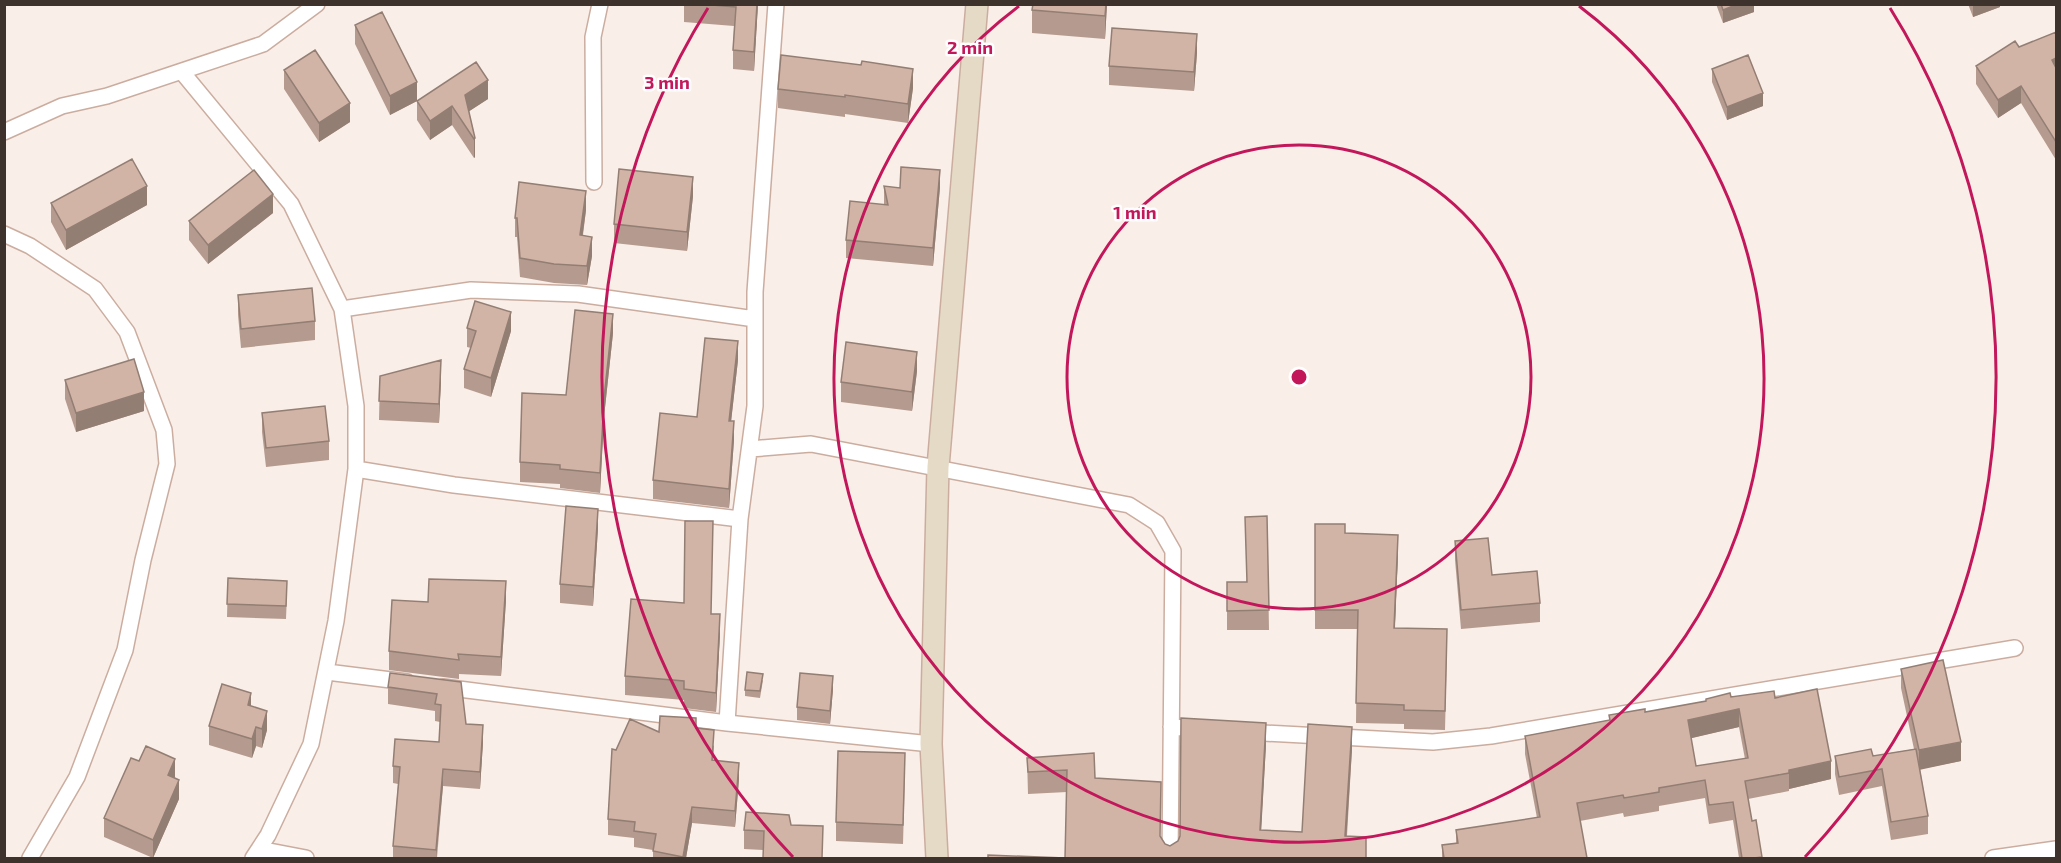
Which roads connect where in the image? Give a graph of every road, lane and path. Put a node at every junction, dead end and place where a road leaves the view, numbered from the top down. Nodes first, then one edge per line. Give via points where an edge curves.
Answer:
1 (317, 4) edge
2 (600, 4) edge
3 (776, 4) edge
4 (977, 4) edge
5 (182, 72) junction
6 (4, 132) edge
7 (594, 182) dead end
8 (4, 234) edge
9 (342, 309) junction
10 (755, 319) junction
11 (750, 449) junction
12 (938, 467) junction
13 (356, 469) junction
14 (740, 519) junction
15 (2015, 648) dead end
16 (327, 672) junction
17 (727, 723) junction
18 (1171, 727) junction
19 (931, 744) junction
20 (2048, 853) edge
21 (256, 854) edge
22 (30, 858) edge
23 (306, 858) edge
24 (937, 858) edge
25 (1170, 858) edge
26 (1993, 858) edge

1 - 5 street via 263,44
2 - 7 street via 593,37
3 - 10 street
4 - 12 main road
5 - 6 street via 62,106
5 - 9 street via 291,204
8 - 22 street via 30,246 94,289 127,332 164,430 167,464 125,650 77,777
9 - 10 street via 471,290 578,294
9 - 13 street via 356,406
10 - 11 street via 755,406
11 - 12 street via 811,444
11 - 14 street
12 - 18 street via 1129,505 1157,523 1173,551
12 - 19 main road
13 - 14 street via 454,485
13 - 16 street
14 - 17 street
15 - 18 street via 1444,741
16 - 17 street
16 - 21 street via 311,744
17 - 19 street
18 - 25 street
19 - 24 main road
20 - 26 street
21 - 23 street

